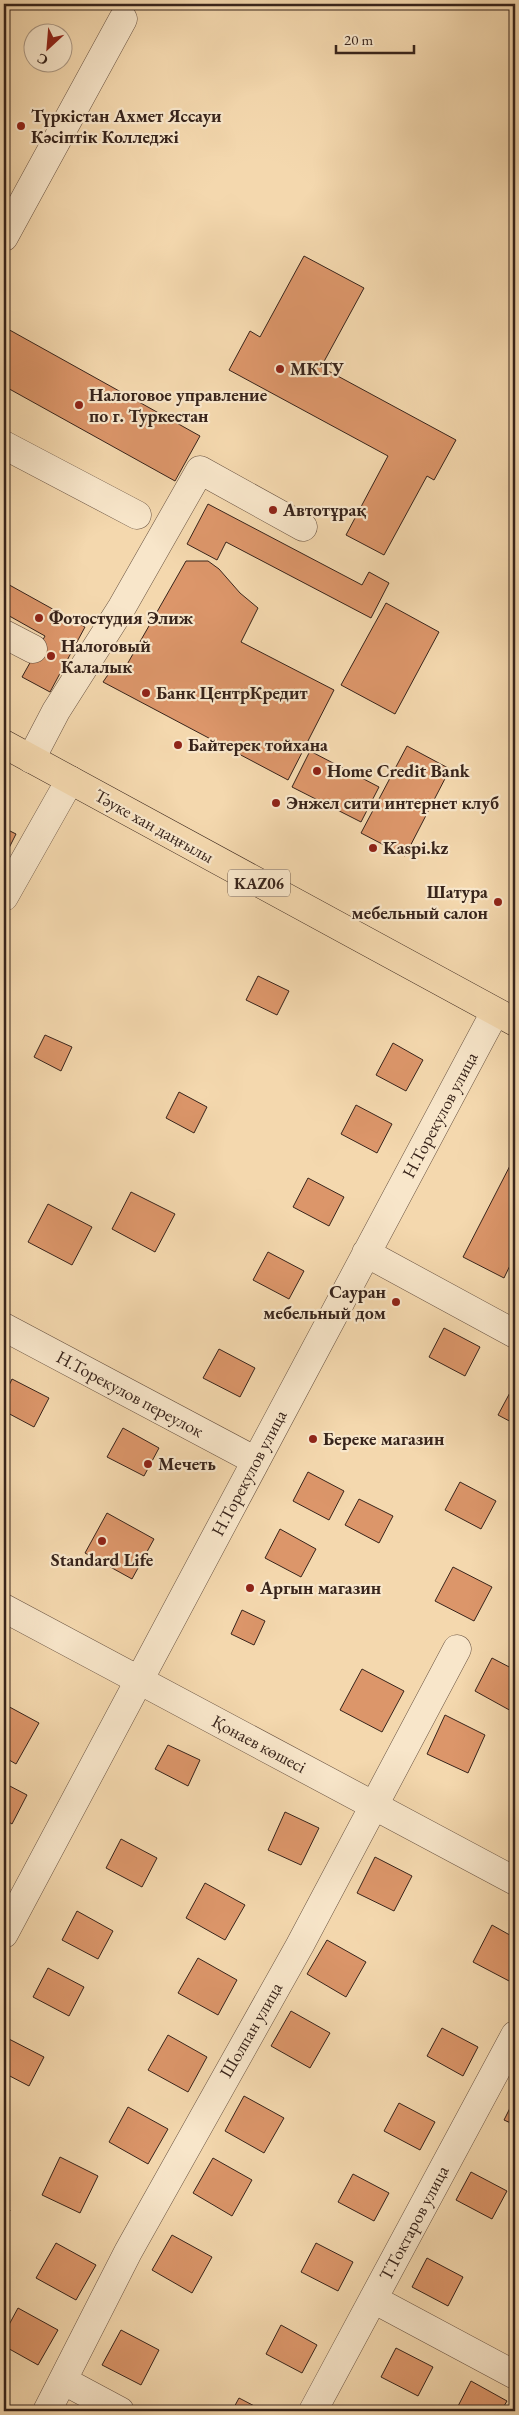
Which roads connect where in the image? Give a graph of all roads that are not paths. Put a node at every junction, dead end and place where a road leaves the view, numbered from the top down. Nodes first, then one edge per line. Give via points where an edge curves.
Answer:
1 (123, 19) dead end
2 (4, 238) edge
3 (4, 445) edge
4 (137, 516) dead end
5 (303, 527) dead end
6 (4, 634) edge
7 (33, 649) dead end
8 (4, 744) edge
9 (30, 759) junction
10 (70, 780) junction
11 (4, 897) edge
12 (505, 1017) edge
13 (366, 1253) junction
14 (4, 1327) edge
15 (515, 1334) edge
16 (256, 1461) junction
17 (4, 1608) edge
18 (457, 1649) dead end
19 (140, 1680) junction
20 (374, 1806) junction
21 (515, 1881) edge
22 (4, 1934) edge
23 (515, 2035) edge
24 (373, 2299) junction
25 (515, 2375) edge
26 (64, 2381) junction
27 (47, 2411) edge
28 (120, 2411) edge
29 (313, 2411) edge

1 - 2 street
3 - 4 street
5 - 9 street via 200,470
6 - 7 street
8 - 9 main road, Тәуке хан даңғылы / KАZ06
9 - 10 main road, Тәуке хан даңғылы / KАZ06
10 - 11 street
10 - 12 main road, Тәуке хан даңғылы / KАZ06
12 - 13 street, Н.Торекулов улица
13 - 15 street
13 - 16 street, Н.Торекулов улица
14 - 16 street, Н.Торекулов переулок
16 - 19 street, Н.Торекулов улица
17 - 19 street, Қонаев көшесі
18 - 20 street, Шолпан улица
19 - 20 street, Қонаев көшесі
19 - 22 street, Н.Торекулов улица
20 - 21 street, Қонаев көшесі
20 - 26 street, Шолпан улица via 128,2252
23 - 24 street, Т.Токтаров улица
24 - 25 street
24 - 29 street, Т.Токтаров улица
26 - 27 street, Шолпан улица
26 - 28 street

